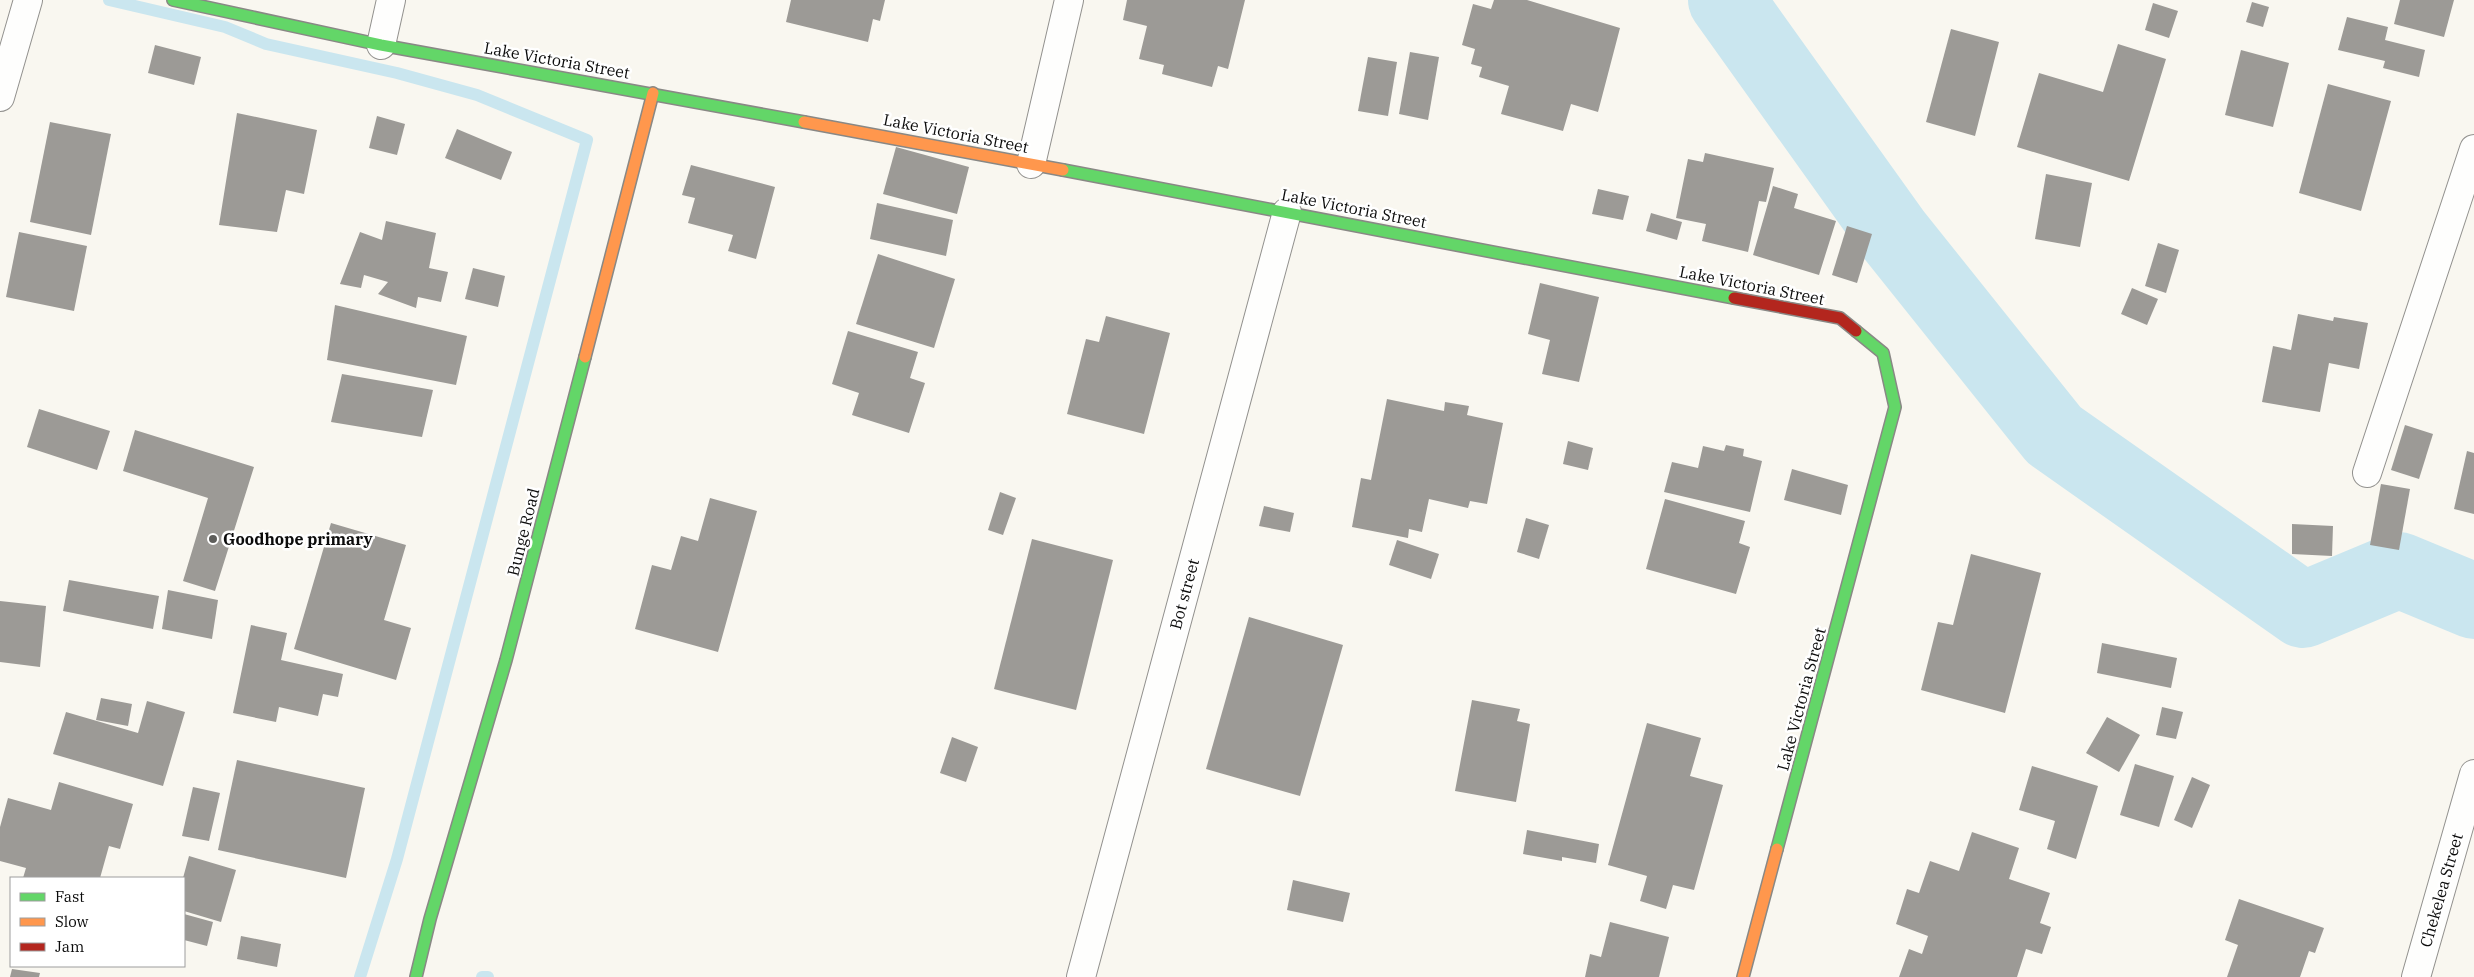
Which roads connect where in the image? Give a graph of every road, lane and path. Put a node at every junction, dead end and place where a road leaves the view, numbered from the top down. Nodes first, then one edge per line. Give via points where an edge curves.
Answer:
1 (28, 0) edge
2 (173, 0) edge
3 (391, 0) edge
4 (1069, 0) edge
5 (381, 45) junction
6 (653, 93) junction
7 (0, 97) edge
8 (2474, 148) edge
9 (1031, 164) junction
10 (1287, 212) junction
11 (2367, 473) dead end
12 (2474, 774) edge
13 (2470, 806) edge
14 (416, 977) edge
15 (1081, 977) edge
16 (1743, 977) edge
17 (2416, 977) edge

1 - 7 street
2 - 5 street, Lake Victoria Street
3 - 5 street
4 - 9 street
5 - 6 street, Lake Victoria Street
6 - 9 street, Lake Victoria Street
6 - 14 street, Bunge Road via 506,660
8 - 11 street
9 - 10 street, Lake Victoria Street
10 - 15 street, Bot street
10 - 16 street, Lake Victoria Street via 1840,318 1883,352 1895,407
12 - 13 street, Chekelea Street
13 - 17 street, Chekelea Street

